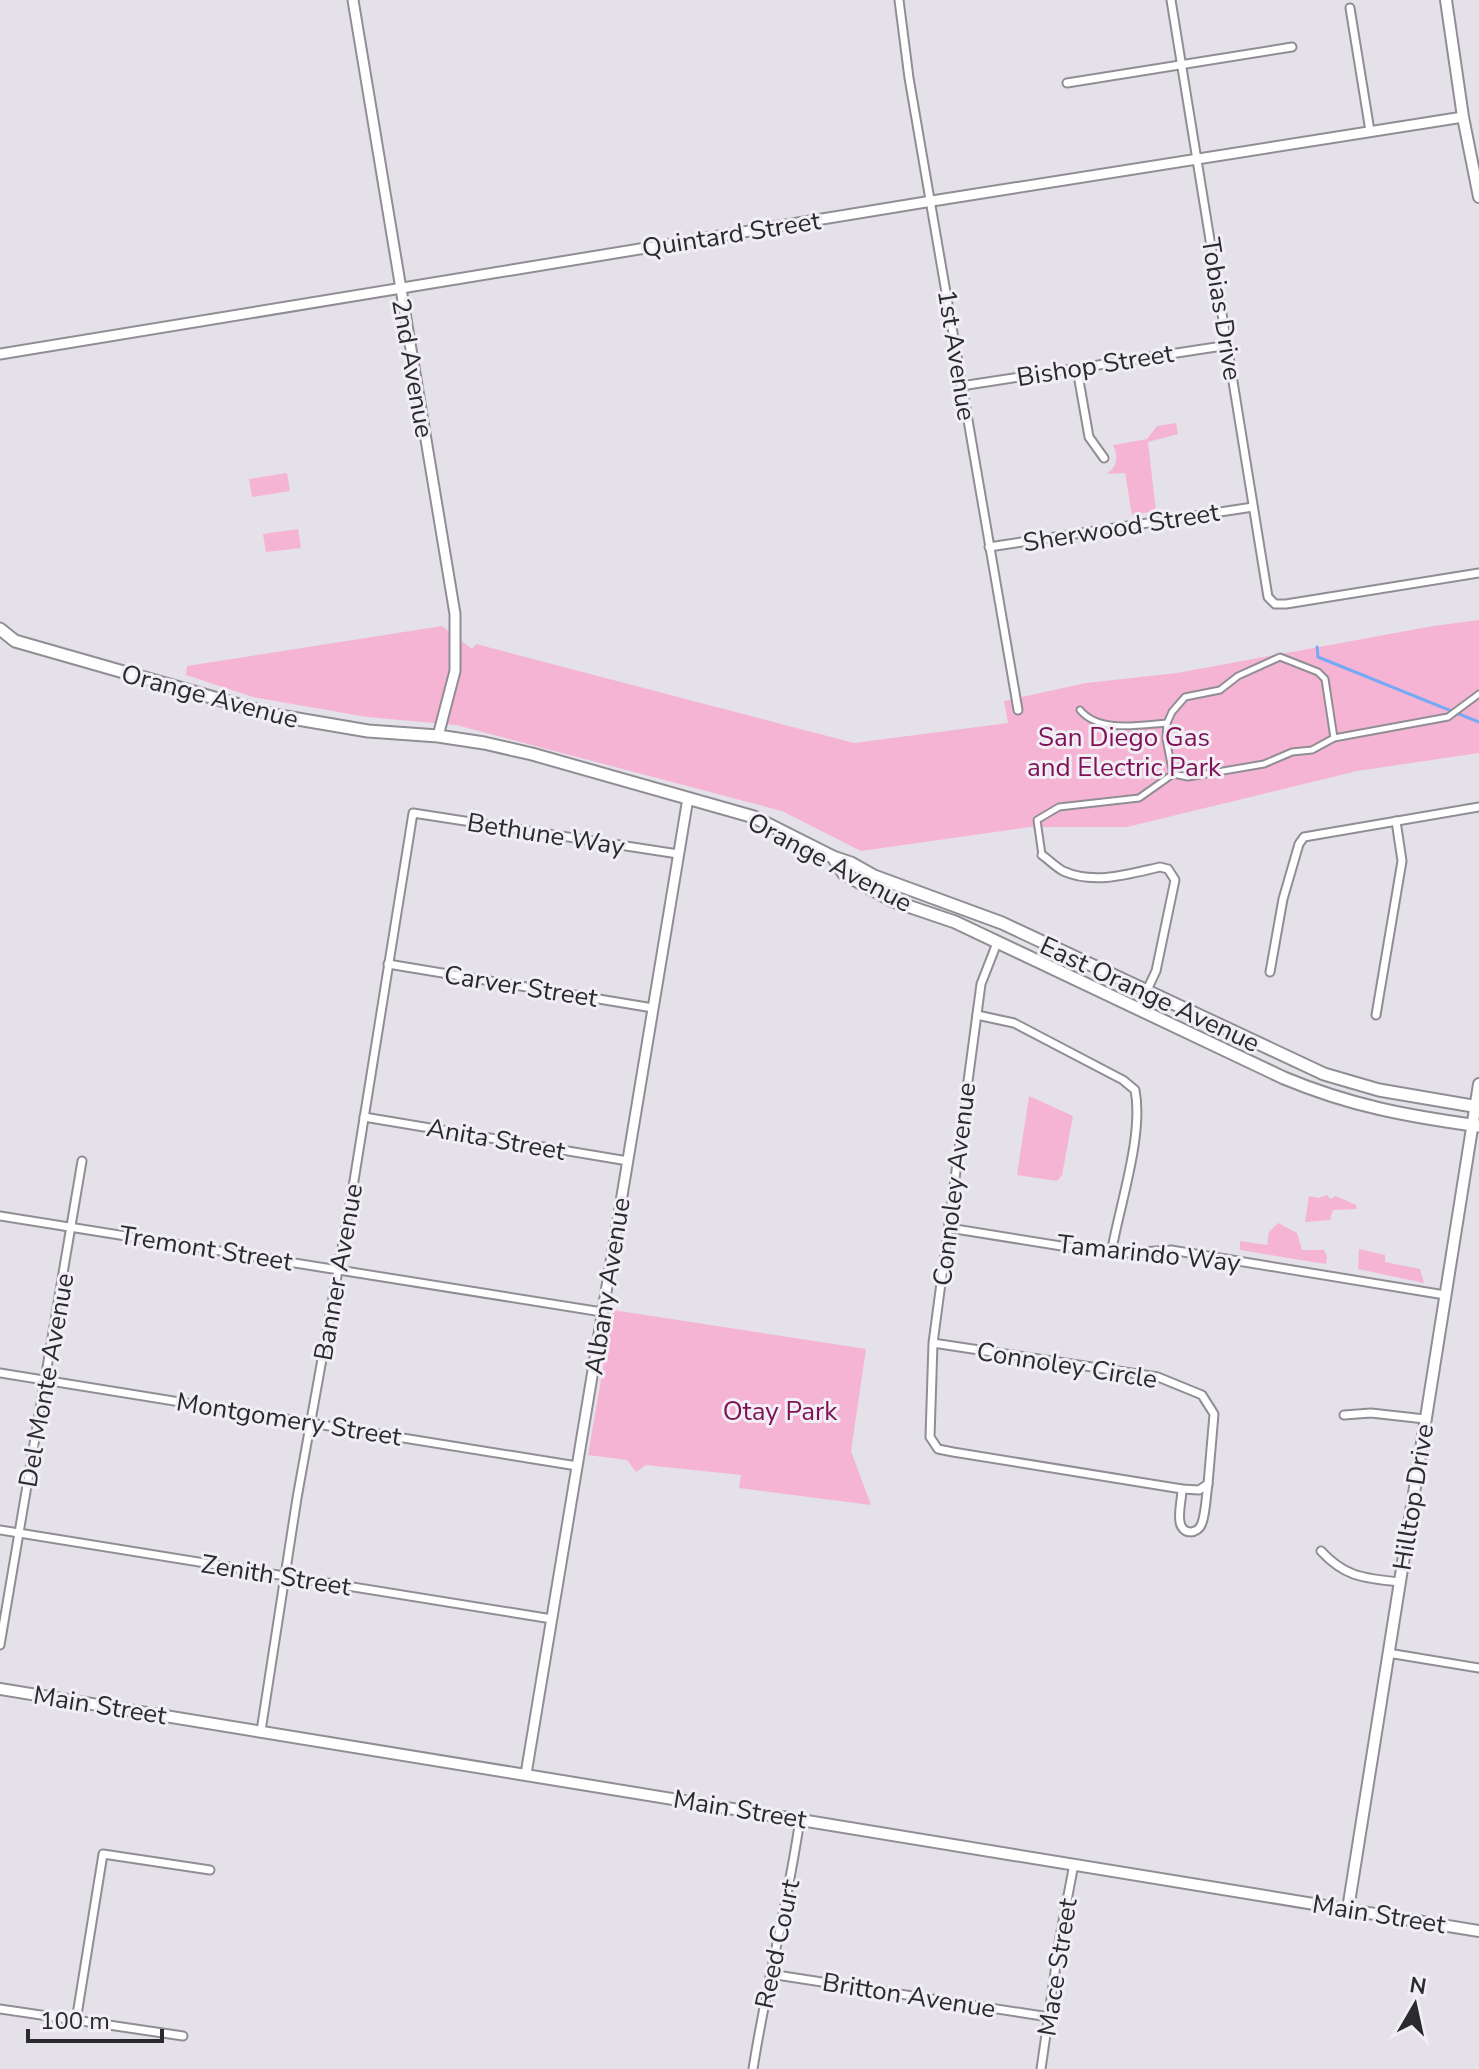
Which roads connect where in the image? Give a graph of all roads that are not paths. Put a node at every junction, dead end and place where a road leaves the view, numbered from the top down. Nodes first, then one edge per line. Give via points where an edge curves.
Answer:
1 (353, 0) edge
2 (899, 0) edge
3 (1171, 0) edge
4 (1446, 0) edge
5 (1350, 8) dead end
6 (1292, 47) dead end
7 (1182, 65) junction
8 (1067, 83) dead end
9 (1463, 117) junction
10 (1370, 131) junction
11 (1197, 160) junction
12 (1479, 197) edge
13 (932, 201) junction
14 (399, 288) junction
15 (1229, 345) junction
16 (0, 354) edge
17 (1077, 369) junction
18 (961, 386) junction
19 (1104, 458) dead end
20 (1253, 507) junction
21 (989, 547) junction
22 (1479, 573) edge
23 (0, 629) edge
24 (15, 641) junction
25 (0, 646) edge
26 (1479, 694) edge
27 (1018, 710) dead end
28 (1080, 710) dead end
29 (1167, 723) junction
30 (438, 736) junction
31 (1334, 738) junction
32 (1173, 774) junction
33 (688, 798) junction
34 (1479, 807) edge
35 (413, 813) joint
36 (1396, 821) junction
37 (678, 854) junction
38 (1042, 855) joint
39 (833, 857) junction
40 (1006, 925) junction
41 (997, 943) junction
42 (388, 964) junction
43 (1270, 972) dead end
44 (1147, 992) junction
45 (653, 1008) junction
46 (1138, 1009) junction
47 (977, 1015) junction
48 (1376, 1015) dead end
49 (1479, 1084) edge
50 (1477, 1107) edge
51 (364, 1117) junction
52 (1476, 1126) edge
53 (82, 1161) dead end
54 (628, 1161) junction
55 (0, 1216) edge
56 (71, 1227) junction
57 (949, 1228) junction
58 (1111, 1254) junction
59 (338, 1269) junction
60 (1445, 1295) junction
61 (602, 1312) junction
62 (933, 1343) junction
63 (0, 1373) edge
64 (45, 1381) junction
65 (1344, 1415) dead end
66 (1425, 1419) junction
67 (310, 1423) junction
68 (577, 1466) junction
69 (1208, 1484) junction
70 (1182, 1489) junction
71 (0, 1530) edge
72 (20, 1533) junction
73 (1321, 1551) dead end
74 (285, 1577) junction
75 (1399, 1582) junction
76 (552, 1619) junction
77 (0, 1645) edge
78 (1388, 1653) junction
79 (1479, 1668) edge
80 (0, 1689) edge
81 (261, 1731) junction
82 (526, 1774) junction
83 (800, 1819) junction
84 (1074, 1864) junction
85 (210, 1870) dead end
86 (1348, 1909) junction
87 (1479, 1931) edge
88 (770, 1974) junction
89 (0, 2009) edge
90 (1049, 2017) junction
91 (76, 2021) junction
92 (183, 2036) dead end
93 (753, 2069) edge
94 (1041, 2069) edge

1 - 14 street, 2nd Avenue
2 - 13 street, 1st Avenue
3 - 7 street, Tobias Drive
4 - 9 main road
5 - 10 street
6 - 7 street
7 - 8 street
7 - 11 street, Tobias Drive
9 - 10 street, Quintard Street
9 - 12 main road
10 - 11 street, Quintard Street
11 - 13 street, Quintard Street
11 - 15 street, Tobias Drive
13 - 14 street, Quintard Street
13 - 18 street, 1st Avenue
14 - 16 street, Quintard Street
14 - 30 street, 2nd Avenue via 455,614 455,671
15 - 17 street, Bishop Street
15 - 20 street, Tobias Drive
17 - 18 street, Bishop Street
17 - 19 street via 1089,437
18 - 21 street, 1st Avenue
20 - 21 street, Sherwood Street
20 - 22 street, Tobias Drive via 1268,597 1275,604
21 - 27 street, 1st Avenue
23 - 24 main road, Orange Avenue
24 - 25 main road
24 - 30 main road, Orange Avenue via 274,715
26 - 31 street via 1448,717
28 - 29 street via 1087,719 1116,726
29 - 31 street via 1185,697 1220,690 1280,657 1325,679
29 - 32 street
30 - 33 main road, Orange Avenue via 532,754
31 - 32 street via 1264,764 1188,777
32 - 38 street via 1139,798 1050,811 1037,820
33 - 37 street, Albany Avenue
33 - 39 main road, Orange Avenue via 754,817
34 - 36 street
35 - 37 street, Bethune Way
35 - 42 street, Banner Avenue
36 - 43 street via 1304,837 1283,899
36 - 48 street via 1402,861
37 - 45 street, Albany Avenue
38 - 44 street via 1061,870 1102,879 1168,869 1175,880
39 - 40 main road, East Orange Avenue
39 - 41 main road, Orange Avenue via 844,874 893,901
40 - 41 main road
40 - 44 main road, East Orange Avenue
41 - 46 main road, Orange Avenue
41 - 47 street, Connoley Avenue via 981,984
42 - 45 street, Carver Street
42 - 51 street, Banner Avenue
44 - 46 street
44 - 50 main road, East Orange Avenue via 1324,1074 1379,1090
45 - 54 street, Albany Avenue
46 - 52 main road, Orange Avenue via 1321,1093 1375,1110
47 - 57 street, Connoley Avenue
47 - 58 street via 1014,1023 1135,1090 1134,1138
49 - 50 main road, Hilltop Drive
50 - 52 main road, Hilltop Drive
51 - 54 street, Anita Street
51 - 59 street, Banner Avenue
52 - 60 main road, Hilltop Drive
53 - 56 street, Del Monte Avenue
54 - 61 street, Albany Avenue
55 - 56 street, Tremont Street
56 - 59 street, Tremont Street
56 - 64 street, Del Monte Avenue
57 - 58 street, Tamarindo Way
57 - 62 street, Connoley Avenue
58 - 60 street, Tamarindo Way via 1171,1250
59 - 61 street, Tremont Street
59 - 67 street, Banner Avenue
60 - 66 main road, Hilltop Drive
61 - 68 street, Albany Avenue
62 - 69 street, Connoley Circle via 1158,1377 1202,1395 1214,1414
62 - 70 street, Connoley Avenue via 929,1429 940,1450
63 - 64 street, Montgomery Street
64 - 67 street, Montgomery Street
64 - 72 street, Del Monte Avenue
65 - 66 street
66 - 75 main road, Hilltop Drive
67 - 68 street, Montgomery Street
67 - 74 street, Banner Avenue
68 - 76 street, Albany Avenue
69 - 70 street via 1199,1490
69 - 70 street, Connoley Circle via 1202,1523 1193,1532 1180,1524
71 - 72 street, Zenith Street
72 - 74 street, Zenith Street
72 - 77 street, Del Monte Avenue
73 - 75 street via 1351,1575
74 - 76 street, Zenith Street
74 - 81 street, Banner Avenue
75 - 78 main road, Hilltop Drive
76 - 82 street, Albany Avenue
78 - 79 street
78 - 86 main road, Hilltop Drive
80 - 81 main road, Main Street
81 - 82 main road, Main Street
82 - 83 main road, Main Street
83 - 84 main road, Main Street
83 - 88 street, Reed Court
84 - 86 main road, Main Street
84 - 90 street, Mace Street
85 - 91 street via 103,1854
86 - 87 main road, Main Street
88 - 90 street, Britton Avenue
88 - 93 street, Reed Court
89 - 91 street
90 - 94 street, Mace Street
91 - 92 street

